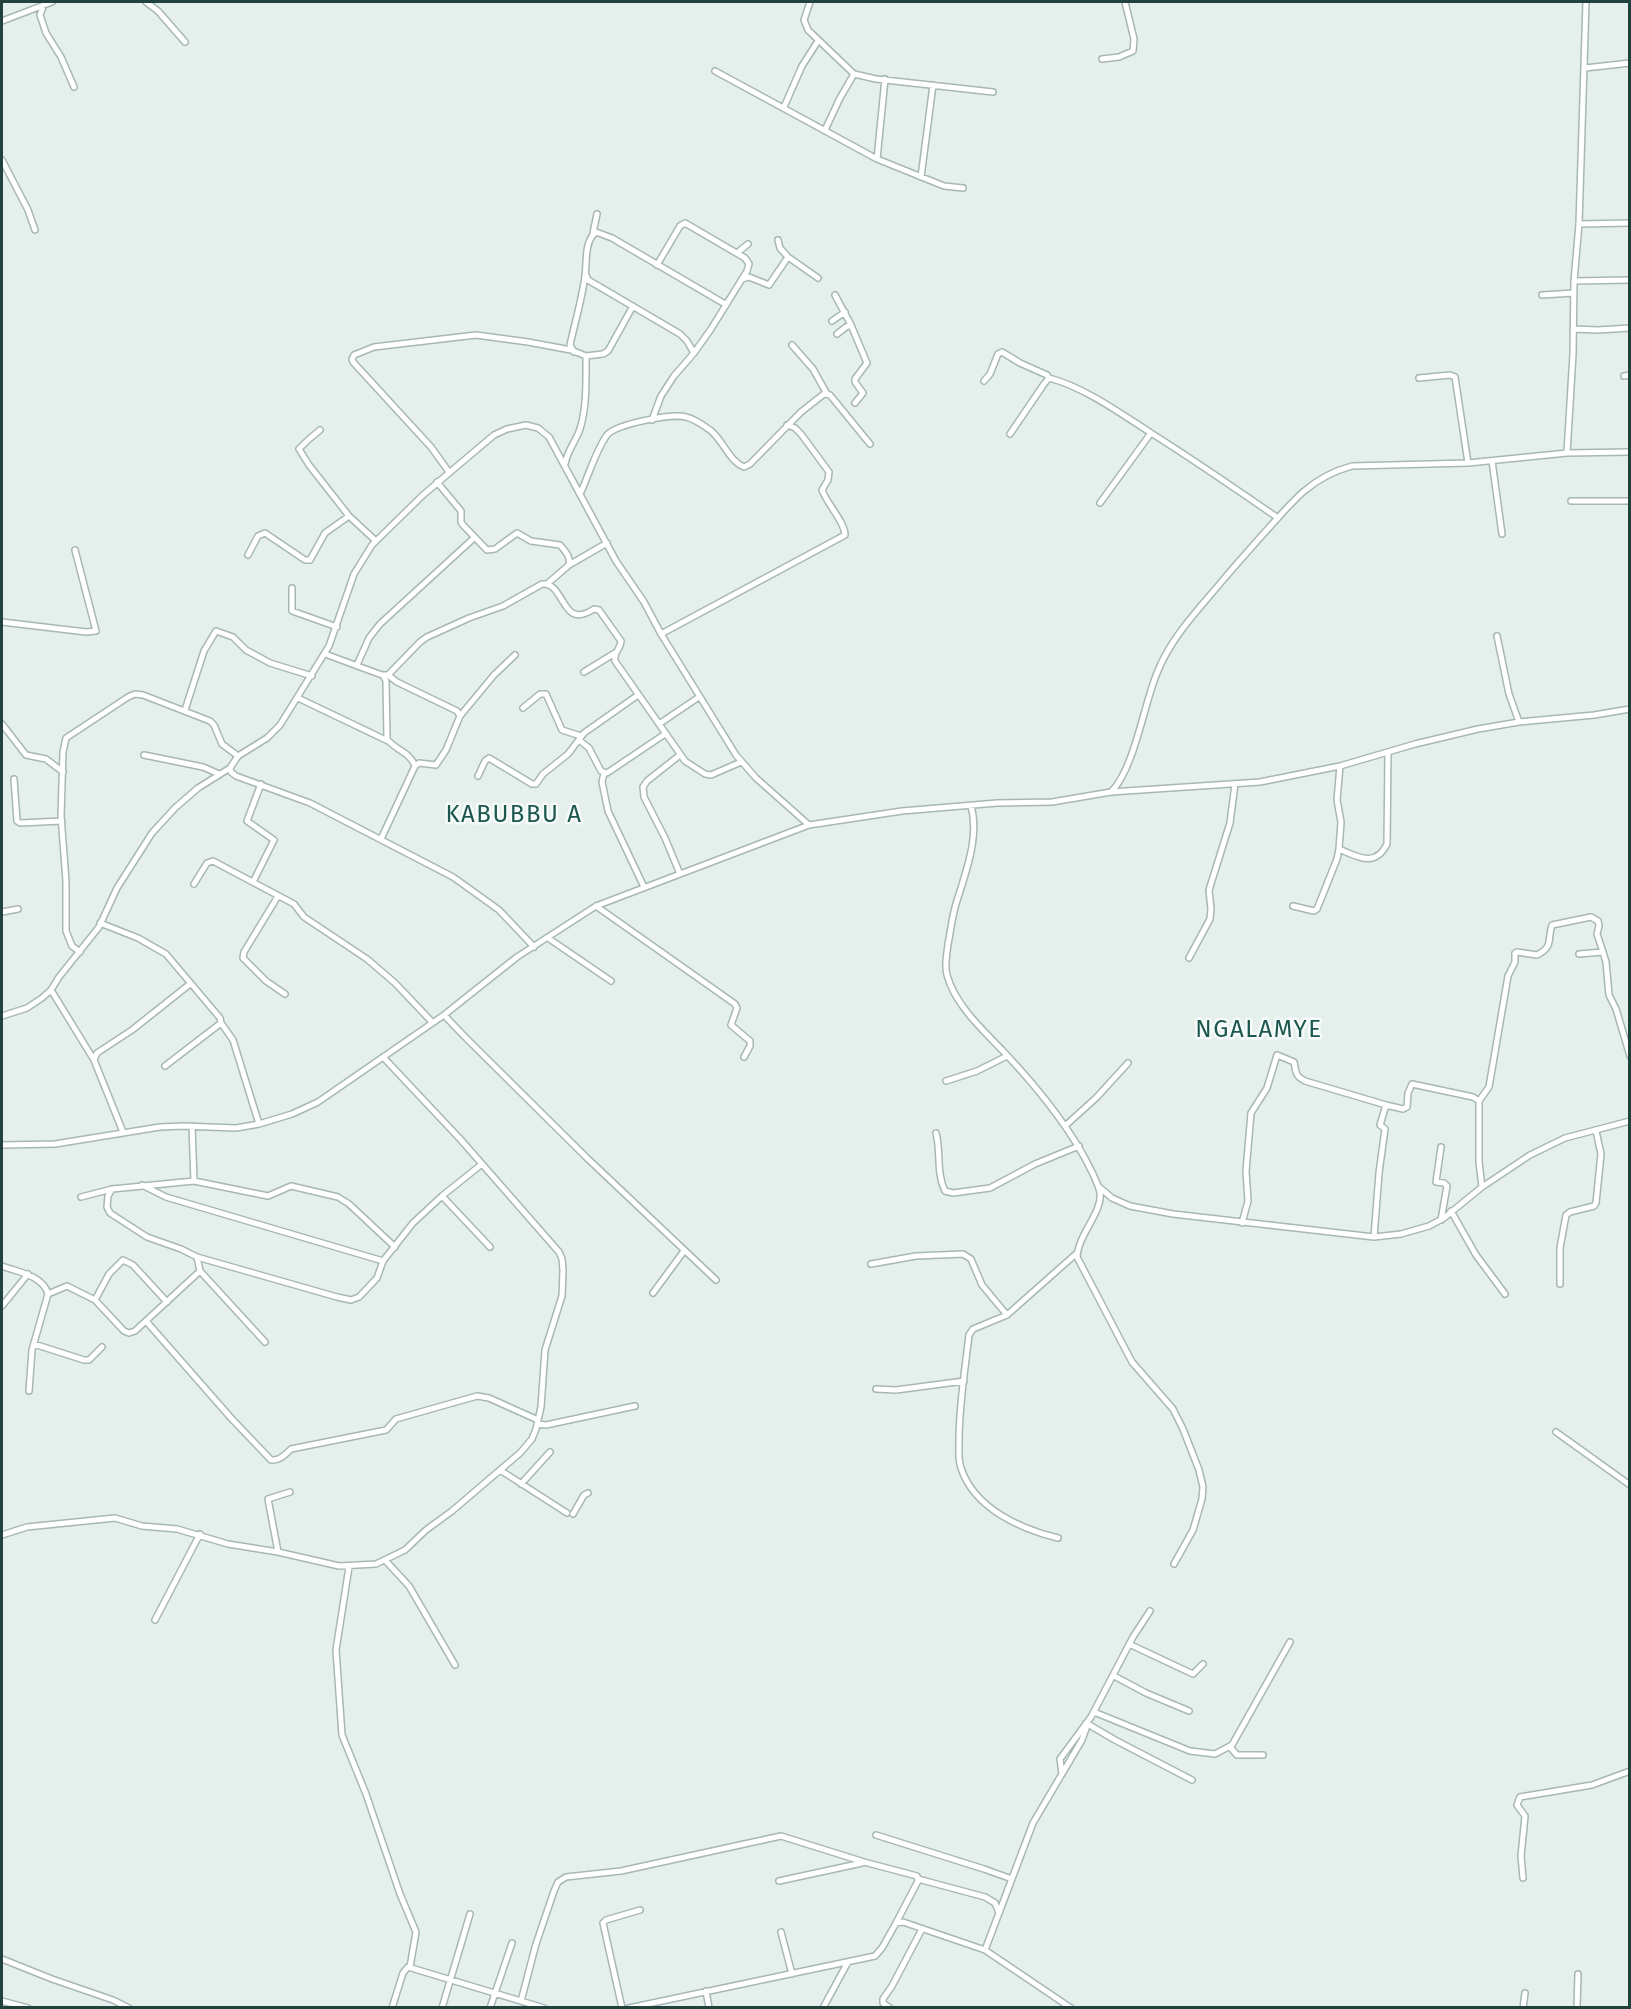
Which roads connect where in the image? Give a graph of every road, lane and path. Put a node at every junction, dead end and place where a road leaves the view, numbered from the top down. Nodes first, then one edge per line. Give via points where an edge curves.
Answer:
1 (52, 2) edge
2 (146, 2) edge
3 (810, 2) edge
4 (1125, 2) edge
5 (1586, 2) edge
6 (44, 4) junction
7 (2, 21) edge
8 (818, 40) junction
9 (185, 42) dead end
10 (1102, 59) dead end
11 (1629, 63) edge
12 (1585, 68) junction
13 (715, 71) dead end
14 (854, 74) junction
15 (885, 79) junction
16 (933, 85) junction
17 (74, 87) dead end
18 (993, 92) dead end
19 (784, 108) junction
20 (825, 130) junction
21 (877, 159) junction
22 (2, 160) edge
23 (921, 177) junction
24 (963, 188) dead end
25 (597, 214) dead end
26 (1629, 223) edge
27 (1580, 224) junction
28 (35, 230) dead end
29 (593, 233) junction
30 (778, 240) dead end
31 (748, 244) dead end
32 (737, 253) junction
33 (788, 257) junction
34 (657, 265) junction
35 (586, 275) junction
36 (742, 279) junction
37 (818, 279) dead end
38 (1629, 280) edge
39 (1574, 281) junction
40 (1574, 293) junction
41 (835, 295) dead end
42 (1542, 295) dead end
43 (725, 304) junction
44 (633, 306) junction
45 (845, 312) junction
46 (831, 321) dead end
47 (851, 325) junction
48 (1629, 328) edge
49 (1573, 329) junction
50 (837, 334) dead end
51 (792, 345) dead end
52 (574, 352) junction
53 (694, 353) junction
54 (586, 356) junction
55 (1049, 378) junction
56 (1419, 378) dead end
57 (984, 381) dead end
58 (827, 394) junction
59 (855, 403) dead end
60 (652, 420) junction
61 (787, 425) junction
62 (320, 430) dead end
63 (1151, 433) junction
64 (1010, 434) dead end
65 (870, 444) dead end
66 (1567, 453) junction
67 (1629, 453) edge
68 (1492, 461) junction
69 (1468, 464) junction
70 (565, 465) junction
71 (449, 472) junction
72 (437, 483) junction
73 (580, 494) junction
74 (1571, 501) dead end
75 (1629, 501) edge
76 (1100, 503) dead end
77 (349, 516) junction
78 (1278, 518) junction
79 (1502, 534) dead end
80 (474, 538) junction
81 (376, 541) junction
82 (607, 543) junction
83 (75, 550) dead end
84 (248, 555) dead end
85 (568, 565) junction
86 (547, 584) junction
87 (292, 588) dead end
88 (2, 622) edge
89 (336, 627) junction
90 (661, 634) junction
91 (1497, 636) dead end
92 (615, 653) junction
93 (325, 654) junction
94 (515, 655) dead end
95 (357, 665) junction
96 (585, 672) dead end
97 (312, 676) junction
98 (387, 677) junction
99 (638, 695) junction
100 (699, 697) junction
101 (298, 698) junction
102 (523, 708) dead end
103 (1629, 709) edge
104 (185, 710) junction
105 (460, 716) junction
106 (1519, 722) junction
107 (2, 724) edge
108 (659, 724) junction
109 (665, 734) junction
110 (580, 738) junction
111 (388, 741) junction
112 (1388, 753) junction
113 (144, 755) dead end
114 (680, 755) junction
115 (238, 756) junction
116 (412, 758) junction
117 (741, 762) junction
118 (422, 763) junction
119 (415, 766) junction
120 (1340, 766) junction
121 (230, 768) junction
122 (63, 772) junction
123 (604, 773) junction
124 (219, 774) junction
125 (478, 776) dead end
126 (14, 779) dead end
127 (261, 784) junction
128 (1235, 784) junction
129 (1111, 792) junction
130 (971, 806) junction
131 (62, 821) junction
132 (809, 825) junction
133 (381, 839) junction
134 (1339, 849) junction
135 (680, 874) junction
136 (253, 882) junction
137 (194, 884) dead end
138 (644, 887) junction
139 (278, 896) junction
140 (596, 906) junction
141 (1293, 906) dead end
142 (18, 909) dead end
143 (2, 912) edge
144 (100, 923) junction
145 (548, 938) junction
146 (534, 947) junction
147 (80, 952) junction
148 (1603, 952) junction
149 (1579, 954) dead end
150 (1189, 958) dead end
151 (611, 981) dead end
152 (190, 984) junction
153 (51, 990) junction
154 (285, 994) dead end
155 (444, 1015) junction
156 (2, 1016) edge
157 (432, 1022) junction
158 (221, 1023) junction
159 (93, 1053) junction
160 (1008, 1056) junction
161 (1629, 1056) edge
162 (383, 1057) junction
163 (744, 1057) dead end
164 (1128, 1063) dead end
165 (165, 1066) dead end
166 (946, 1081) dead end
167 (1479, 1101) junction
168 (1386, 1105) junction
169 (1629, 1122) edge
170 (259, 1124) junction
171 (192, 1126) junction
172 (1065, 1126) junction
173 (1596, 1131) junction
174 (123, 1132) junction
175 (936, 1133) dead end
176 (2, 1145) edge
177 (1078, 1146) junction
178 (1441, 1147) dead end
179 (482, 1164) junction
180 (194, 1181) junction
181 (141, 1185) junction
182 (1098, 1185) junction
183 (1482, 1186) junction
184 (112, 1189) junction
185 (442, 1196) junction
186 (81, 1197) dead end
187 (1112, 1198) junction
188 (1100, 1203) junction
189 (1451, 1211) junction
190 (1441, 1220) junction
191 (1242, 1223) junction
192 (1374, 1237) junction
193 (395, 1247) junction
194 (490, 1247) dead end
195 (684, 1251) junction
196 (1077, 1253) junction
197 (197, 1257) junction
198 (383, 1261) junction
199 (871, 1264) dead end
200 (2, 1266) edge
201 (200, 1271) junction
202 (28, 1274) junction
203 (716, 1280) dead end
204 (1560, 1284) dead end
205 (653, 1293) dead end
206 (48, 1294) junction
207 (1505, 1294) dead end
208 (95, 1300) junction
209 (167, 1302) junction
210 (2, 1306) edge
211 (1006, 1315) junction
212 (146, 1321) junction
213 (265, 1342) dead end
214 (34, 1344) junction
215 (102, 1347) dead end
216 (964, 1381) junction
217 (876, 1389) dead end
218 (29, 1391) dead end
219 (635, 1406) dead end
220 (538, 1422) junction
221 (1556, 1432) dead end
222 (550, 1452) dead end
223 (500, 1470) junction
224 (521, 1484) junction
225 (1629, 1485) edge
226 (290, 1492) dead end
227 (588, 1493) dead end
228 (200, 1534) junction
229 (2, 1535) edge
230 (1058, 1538) dead end
231 (278, 1552) junction
232 (385, 1560) junction
233 (1174, 1564) dead end
234 (349, 1567) junction
235 (1150, 1611) dead end
236 (155, 1620) dead end
237 (1290, 1642) dead end
238 (1129, 1644) junction
239 (1203, 1664) dead end
240 (455, 1665) dead end
241 (1116, 1677) dead end
242 (1189, 1711) dead end
243 (1094, 1712) junction
244 (1086, 1723) junction
245 (1230, 1747) junction
246 (1263, 1755) dead end
247 (1629, 1771) edge
248 (1192, 1780) dead end
249 (876, 1835) dead end
250 (864, 1863) junction
251 (1523, 1878) dead end
252 (918, 1879) junction
253 (1012, 1879) junction
254 (779, 1881) dead end
255 (640, 1910) dead end
256 (470, 1914) dead end
257 (999, 1914) junction
258 (896, 1923) junction
259 (922, 1929) junction
260 (781, 1932) dead end
261 (512, 1943) dead end
262 (985, 1950) junction
263 (2, 1959) edge
264 (848, 1962) junction
265 (410, 1967) junction
266 (792, 1974) junction
267 (1578, 1974) dead end
268 (450, 1980) junction
269 (706, 1991) junction
270 (494, 1993) junction
271 (1525, 1993) dead end
272 (2, 2001) edge
273 (521, 2001) junction
274 (28, 2007) edge
275 (129, 2007) edge
276 (392, 2007) edge
277 (442, 2007) edge
278 (490, 2007) edge
279 (544, 2007) edge
280 (622, 2007) edge
281 (629, 2007) edge
282 (709, 2007) edge
283 (823, 2007) edge
284 (890, 2007) edge
285 (1071, 2007) edge
286 (1523, 2007) edge
287 (1577, 2007) edge

1 - 6 street
2 - 9 street
3 - 8 street via 804,20
4 - 10 street via 1133,51
5 - 12 street
6 - 7 street
6 - 17 street via 40,15 44,28
8 - 14 street
8 - 19 street
11 - 12 street
12 - 27 street
13 - 19 street
14 - 15 street
14 - 20 street
15 - 16 street
15 - 21 street
16 - 18 street
16 - 23 street
19 - 20 street
20 - 21 street
21 - 23 street
22 - 28 street
23 - 24 street
25 - 29 street
26 - 27 street
27 - 39 street
29 - 34 street via 602,233
29 - 35 street
30 - 33 street
31 - 32 street
32 - 34 street via 682,224
32 - 36 street via 749,264
33 - 36 street via 769,285 749,277
33 - 37 street
34 - 43 street
35 - 44 street via 588,280
35 - 52 street via 570,345
36 - 43 street
38 - 39 street
39 - 40 street
40 - 42 street
40 - 49 street
41 - 45 street
43 - 53 street
44 - 53 street via 680,334
44 - 54 street via 608,351
45 - 46 street
45 - 47 street
47 - 50 street
47 - 59 street via 867,363 855,379 863,393
48 - 49 street
49 - 66 street
51 - 58 street via 813,369
52 - 54 street
52 - 71 street via 476,335 374,347 354,355 356,366
53 - 60 street via 661,396
54 - 70 street via 580,429
55 - 57 street via 1002,352
55 - 63 street via 1104,404
55 - 64 street
56 - 69 street via 1455,377
58 - 61 street
58 - 65 street
60 - 61 street via 685,416 697,421 716,435 744,467
60 - 73 street via 608,434
61 - 90 street via 801,434 829,471 822,489 845,534
62 - 77 street via 299,449
63 - 76 street
63 - 78 street
66 - 67 street
66 - 68 street
68 - 69 street
68 - 79 street
69 - 78 street via 1352,466 1336,470 1305,490
70 - 71 street via 545,432 526,425 494,435
70 - 73 street
71 - 72 street
72 - 80 street via 461,511 461,522
72 - 81 street
73 - 82 street
74 - 75 street
77 - 81 street
77 - 84 street via 325,533 310,560 265,533 258,536
78 - 129 street via 1184,626 1164,656 1130,759
80 - 85 street via 489,551 517,533 531,541 560,544 567,553
80 - 95 street via 380,624
81 - 89 street via 358,566
82 - 85 street
82 - 90 street
83 - 88 street via 96,631
85 - 86 street
86 - 92 street via 575,614 599,610 621,641
86 - 98 street via 420,642
87 - 89 street via 292,611
89 - 93 street
90 - 100 street
91 - 106 street
92 - 96 street
92 - 99 street via 615,661
93 - 95 street
93 - 97 street
94 - 105 street
95 - 98 street
97 - 101 street
97 - 104 street via 270,663 216,631 204,651
98 - 105 street
98 - 111 street
99 - 108 street
99 - 110 street
100 - 108 street
100 - 117 street
101 - 111 street
101 - 115 street via 275,732
102 - 110 street via 540,694 546,694 562,730
103 - 106 street
104 - 115 street via 210,721 222,744
104 - 122 street via 143,695 128,697 66,738
105 - 118 street via 439,762 433,766
106 - 112 street
107 - 122 street via 26,755 46,759
108 - 109 street
109 - 114 street
109 - 123 street
110 - 123 street
110 - 125 street via 534,784 489,758
111 - 116 street
112 - 120 street
112 - 134 street via 1387,844 1383,853 1368,860
113 - 124 street
114 - 117 street via 711,775
114 - 135 street via 643,787
115 - 121 street
116 - 118 street
116 - 119 street
117 - 132 street
118 - 119 street
119 - 133 street
120 - 128 street
120 - 134 street
121 - 124 street
121 - 127 street via 233,774
122 - 131 street
123 - 138 street via 608,811
124 - 144 street via 186,797 152,833 121,880
126 - 131 street via 17,821
127 - 133 street via 310,803
127 - 136 street via 247,821 274,840
128 - 129 street
128 - 150 street via 1230,823 1209,890 1210,919
129 - 130 street via 1052,802
130 - 132 street via 891,812
130 - 160 street via 974,816 969,858 951,926 946,973 957,998
131 - 147 street via 66,932 72,946
132 - 135 street
133 - 146 street via 482,896
134 - 141 street via 1317,909
135 - 138 street
136 - 137 street via 209,861
136 - 139 street
138 - 140 street
139 - 154 street via 243,958
139 - 157 street via 367,959
140 - 145 street
140 - 163 street via 735,1004 730,1024 747,1038 750,1046
142 - 143 street
144 - 147 street
144 - 152 street via 164,953
145 - 146 street
145 - 151 street
146 - 155 street
147 - 153 street
148 - 149 street
148 - 161 street via 1609,994
148 - 167 street via 1597,934 1598,921 1591,917 1552,925 1551,941 1538,956 1515,953 1489,1087
152 - 158 street
152 - 159 street via 132,1030
153 - 156 street via 27,1008
153 - 159 street
155 - 157 street
155 - 195 street
157 - 162 street
158 - 165 street
158 - 170 street via 233,1040
159 - 174 street
160 - 166 street
160 - 172 street
162 - 170 street via 318,1102
162 - 179 street
164 - 172 street
167 - 168 street via 1412,1084 1407,1107
167 - 183 street
168 - 191 street via 1298,1078 1294,1062 1276,1055 1267,1088 1251,1113 1246,1171 1248,1201
168 - 192 street via 1380,1125 1385,1129
169 - 173 street
170 - 171 street via 236,1128
171 - 174 street
171 - 180 street
172 - 177 street
173 - 183 street via 1565,1138
173 - 204 street via 1601,1154 1596,1203 1566,1215 1560,1248
174 - 176 street via 55,1144
175 - 177 street via 942,1185 952,1193 990,1188
177 - 182 street
178 - 190 street via 1436,1182 1447,1186
179 - 185 street
179 - 220 street via 562,1259 562,1296 545,1350
180 - 181 street
180 - 193 street via 268,1196 291,1186 338,1197
181 - 184 street
181 - 198 street via 166,1197
182 - 187 street
182 - 188 street
183 - 189 street
184 - 186 street
184 - 197 street via 107,1206 110,1214 147,1237
185 - 193 street via 413,1223
185 - 194 street
187 - 188 street
187 - 191 street via 1130,1206
188 - 196 street
189 - 190 street
189 - 207 street via 1476,1255
190 - 192 street via 1416,1231
191 - 192 street
193 - 198 street
195 - 203 street
195 - 205 street
196 - 211 street
196 - 233 street via 1132,1362 1173,1409 1199,1470 1202,1499 1193,1530
197 - 198 street via 351,1299 359,1297 377,1278
197 - 201 street
199 - 211 street via 916,1256 963,1254 971,1259 982,1285
200 - 202 street
201 - 209 street
201 - 213 street
202 - 206 street
202 - 210 street
206 - 208 street via 67,1286
206 - 214 street
208 - 209 street via 109,1274 123,1260 133,1265
208 - 212 street via 129,1333
209 - 212 street
211 - 216 street via 969,1335
212 - 220 street via 271,1460 291,1449 386,1430 396,1419 477,1396
214 - 215 street via 84,1360
214 - 218 street
216 - 217 street
216 - 230 street via 958,1457 974,1493 1031,1530
219 - 220 street via 546,1425
220 - 223 street via 532,1439
221 - 225 street
222 - 224 street
223 - 224 street
223 - 232 street via 409,1547
224 - 227 street via 570,1514
226 - 231 street via 268,1499
228 - 229 street via 115,1518 27,1527
228 - 231 street via 228,1544
228 - 236 street
231 - 234 street
232 - 234 street
232 - 240 street via 409,1586
234 - 265 street via 336,1650 342,1735 416,1932
235 - 238 street
237 - 245 street
238 - 239 street via 1193,1674
238 - 243 street
241 - 242 street
243 - 244 street
243 - 245 street via 1190,1751 1215,1754
244 - 248 street
244 - 253 street via 1082,1740 1034,1823
245 - 246 street via 1237,1755
247 - 251 street via 1592,1785 1520,1797 1517,1804 1525,1816
249 - 253 street
250 - 252 street via 909,1873
250 - 254 street
250 - 273 street via 782,1836 621,1871 566,1877 554,1891
252 - 257 street via 985,1897 995,1903
252 - 258 street
253 - 257 street
255 - 280 street via 603,1923
256 - 268 street
257 - 262 street
258 - 259 street
258 - 264 street via 878,1954
259 - 262 street
259 - 284 street via 883,1999
260 - 266 street
261 - 270 street
262 - 285 street
263 - 275 street
264 - 266 street
264 - 283 street
265 - 268 street
265 - 276 street via 403,1973
266 - 269 street
267 - 287 street
268 - 270 street
268 - 277 street
269 - 281 street
269 - 282 street
270 - 273 street
270 - 278 street
271 - 286 street
272 - 274 street
273 - 279 street

